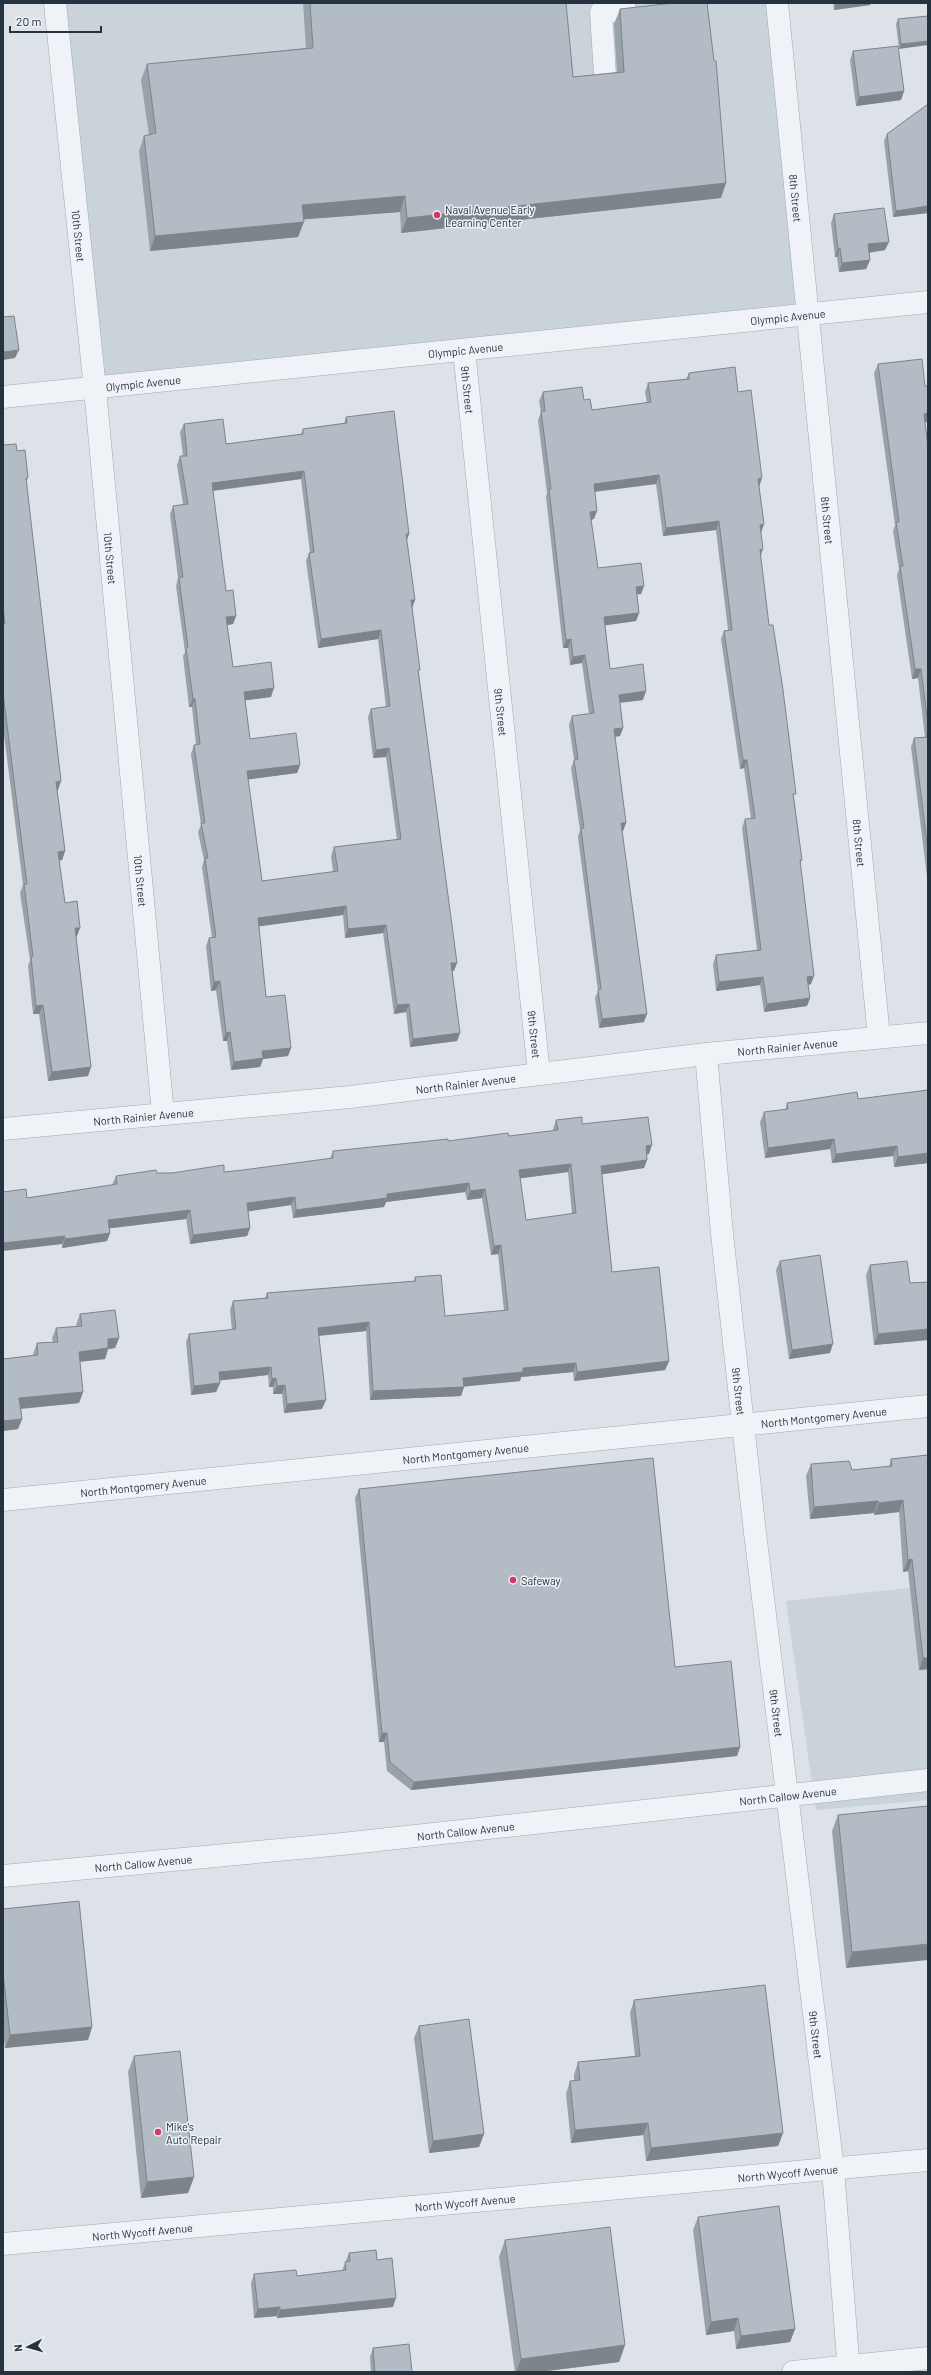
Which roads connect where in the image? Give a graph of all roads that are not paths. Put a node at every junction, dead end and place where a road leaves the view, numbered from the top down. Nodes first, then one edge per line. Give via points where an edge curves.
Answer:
1 (55, 3) edge
2 (624, 3) edge
3 (777, 3) edge
4 (600, 8) edge
5 (605, 75) edge
6 (928, 302) edge
7 (808, 314) junction
8 (464, 350) junction
9 (95, 388) junction
10 (3, 397) edge
11 (928, 1033) edge
12 (879, 1037) junction
13 (706, 1054) junction
14 (539, 1074) junction
15 (163, 1114) junction
16 (3, 1129) edge
17 (928, 1406) edge
18 (743, 1426) junction
19 (3, 1500) edge
20 (928, 1780) edge
21 (788, 1795) junction
22 (3, 1876) edge
23 (928, 2160) edge
24 (833, 2169) junction
25 (3, 2244) edge
26 (928, 2358) edge
27 (848, 2369) edge
28 (793, 2372) edge

1 - 9 street, 10th Street
2 - 4 street via 624,10
3 - 7 street, 8th Street
4 - 5 street
6 - 7 street, Olympic Avenue
7 - 8 street, Olympic Avenue
7 - 12 street, 8th Street
8 - 9 street, Olympic Avenue
8 - 14 street, 9th Street
9 - 10 street, Olympic Avenue
9 - 15 street, 10th Street
11 - 12 street, North Rainier Avenue
12 - 13 street, North Rainier Avenue
13 - 14 street, North Rainier Avenue
13 - 18 street, 9th Street
14 - 15 street, North Rainier Avenue
15 - 16 street, North Rainier Avenue
17 - 18 street, North Montgomery Avenue
18 - 19 street, North Montgomery Avenue
18 - 21 street, 9th Street
20 - 21 street, North Callow Avenue
21 - 22 street, North Callow Avenue via 350,1843
21 - 24 street, 9th Street
23 - 24 street, North Wycoff Avenue
24 - 25 street, North Wycoff Avenue
24 - 27 street, 9th Street
26 - 27 street
27 - 28 street

